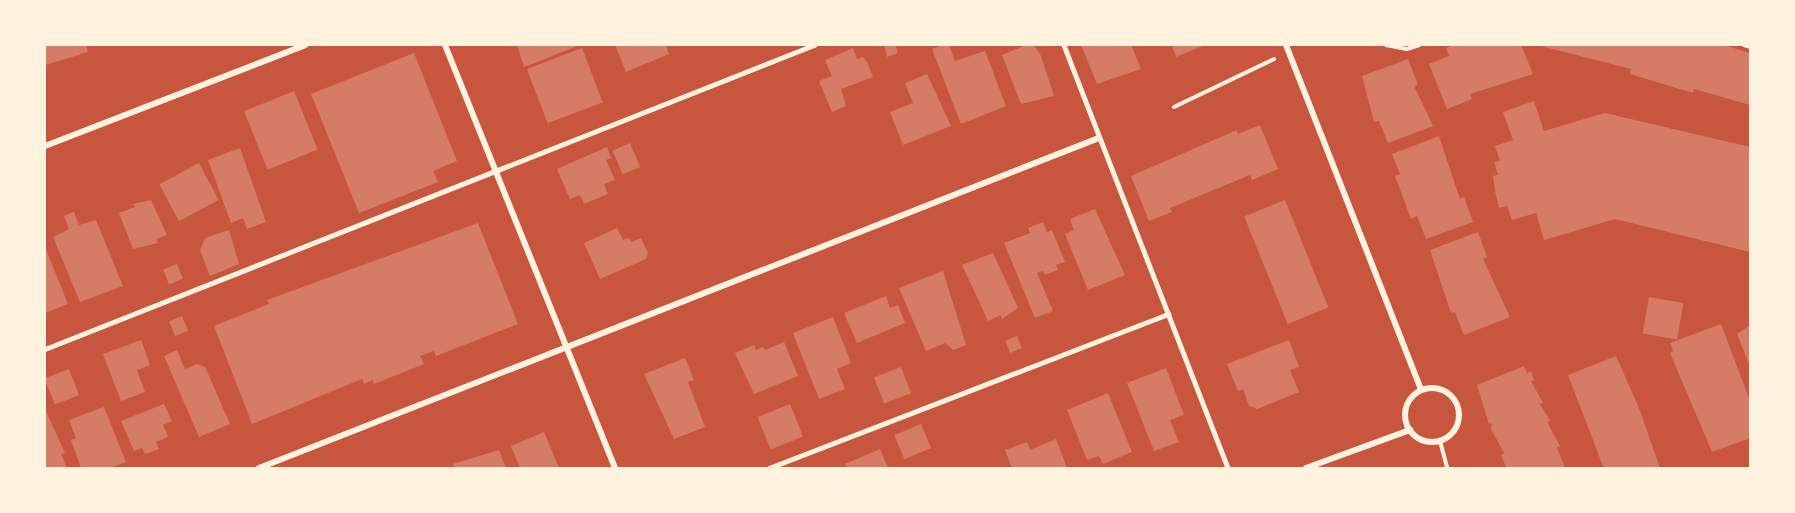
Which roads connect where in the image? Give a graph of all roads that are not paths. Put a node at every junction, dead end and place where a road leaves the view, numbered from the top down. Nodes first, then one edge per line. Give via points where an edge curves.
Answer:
1 (305, 45) edge
2 (444, 45) edge
3 (814, 45) edge
4 (1064, 45) edge
5 (1286, 45) edge
6 (1099, 138) junction
7 (45, 146) edge
8 (493, 173) junction
9 (1168, 314) junction
10 (565, 346) junction
11 (45, 349) edge
12 (1421, 390) junction
13 (1410, 430) junction
14 (259, 468) edge
15 (615, 468) edge
16 (769, 468) edge
17 (1228, 468) edge
18 (1306, 468) edge

1 - 7 street
2 - 8 street
3 - 8 lane
4 - 6 lane
5 - 12 street
6 - 9 lane
6 - 10 street
8 - 10 street
8 - 11 lane
9 - 16 lane
9 - 17 lane
10 - 14 street
10 - 15 street
12 - 13 street via 1405,412
12 - 13 street via 1448,393 1458,407 1454,432 1440,441 1423,441
13 - 18 street

